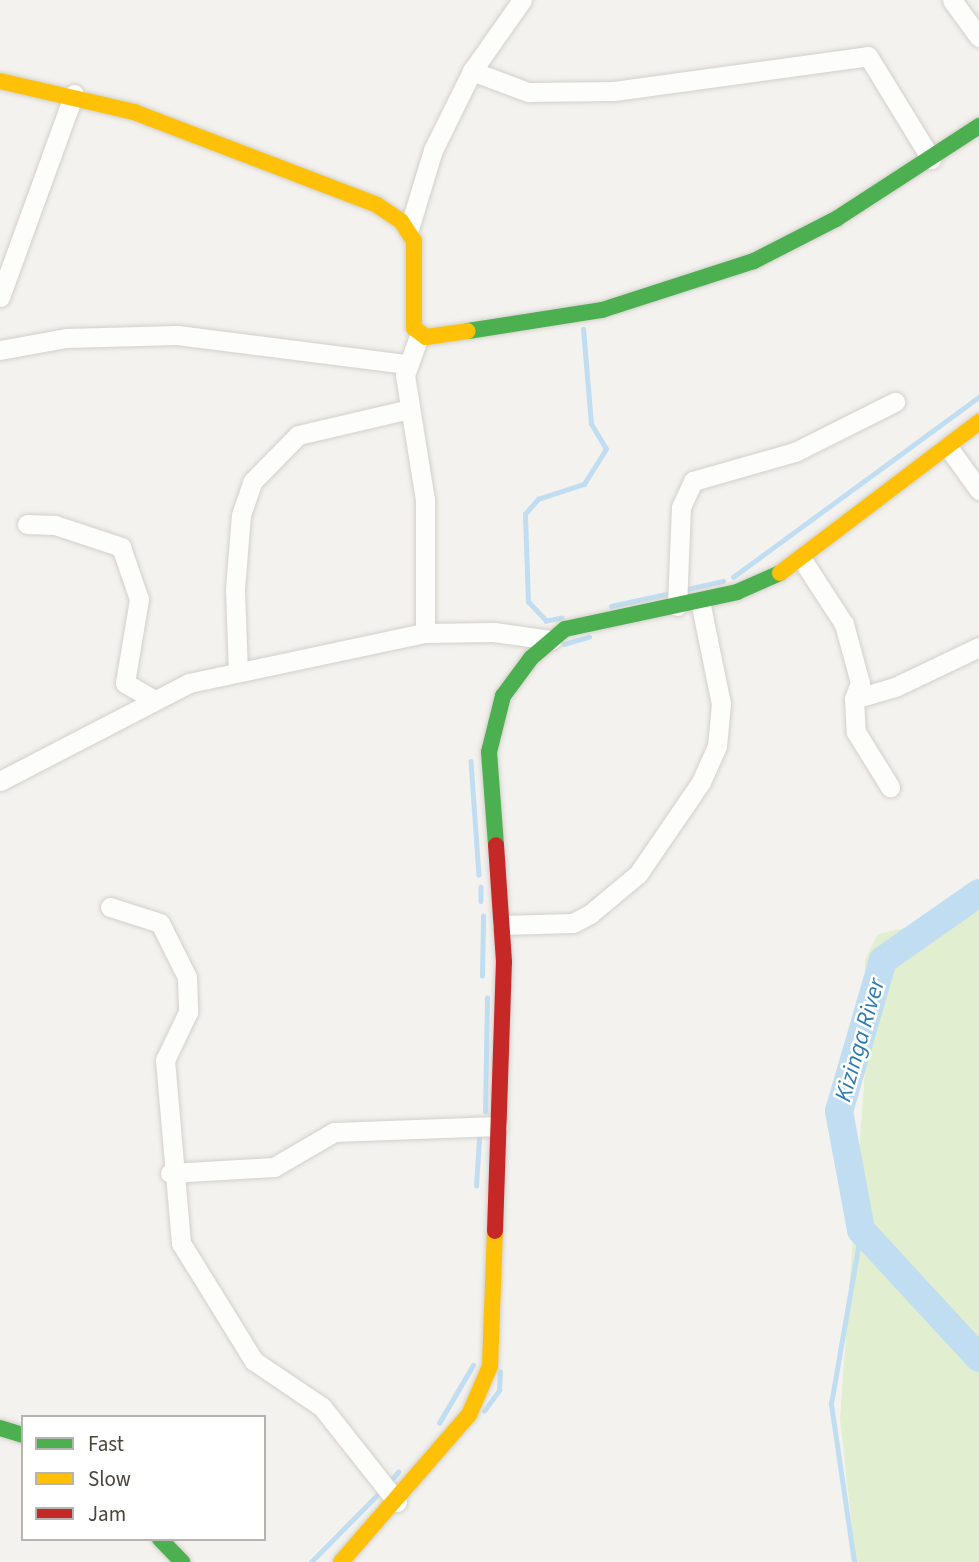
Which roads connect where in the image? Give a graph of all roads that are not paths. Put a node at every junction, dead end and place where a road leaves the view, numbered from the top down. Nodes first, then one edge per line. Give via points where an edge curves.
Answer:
1 (522, 0) edge
2 (952, 0) edge
3 (979, 37) edge
4 (472, 71) junction
5 (0, 82) edge
6 (74, 94) junction
7 (979, 126) edge
8 (931, 159) junction
9 (409, 229) junction
10 (0, 297) edge
11 (419, 336) junction
12 (0, 350) edge
13 (405, 364) junction
14 (895, 402) dead end
15 (410, 409) junction
16 (979, 422) edge
17 (948, 447) junction
18 (979, 490) edge
19 (27, 524) dead end
20 (803, 561) junction
21 (700, 601) junction
22 (677, 606) junction
23 (425, 633) junction
24 (551, 640) junction
25 (979, 647) edge
26 (238, 673) junction
27 (151, 698) junction
28 (853, 699) junction
29 (0, 781) edge
30 (890, 787) dead end
31 (110, 907) dead end
32 (502, 925) junction
33 (498, 1126) junction
34 (170, 1173) junction
35 (0, 1429) edge
36 (21, 1434) edge
37 (397, 1502) junction
38 (162, 1541) edge
39 (182, 1562) edge
40 (341, 1562) edge

1 - 4 street
2 - 3 street
4 - 8 street via 528,92 614,91 868,56
4 - 9 street via 433,150
5 - 6 street
6 - 9 street via 194,131 350,192
6 - 10 street
7 - 8 street
8 - 11 street via 792,244 707,278 573,317
9 - 11 street via 417,253
11 - 13 street
12 - 13 street via 66,338 177,335
13 - 15 street
14 - 22 street via 795,452 693,481 681,507
15 - 23 street via 425,500
15 - 26 street via 298,435 253,481 241,515 235,589
16 - 17 street
17 - 18 street
17 - 20 street
19 - 27 street via 55,525 121,547 139,599 125,683
20 - 21 street via 766,582
20 - 28 street via 844,624 860,683
21 - 22 street
21 - 32 street via 721,705 717,746 701,782 638,874 590,914 573,923
22 - 24 street via 577,624
23 - 24 street via 494,632
23 - 26 street
24 - 32 street via 518,673 492,732
25 - 28 street via 895,687
26 - 27 street
27 - 29 street
28 - 30 street via 856,732
31 - 34 street via 160,923 187,976 188,1012 165,1060
32 - 33 street
33 - 34 street via 334,1132 274,1167
33 - 37 street via 486,1382 469,1415
34 - 37 street via 181,1243 233,1334 254,1361 322,1407
35 - 36 street
37 - 40 street
38 - 39 street

